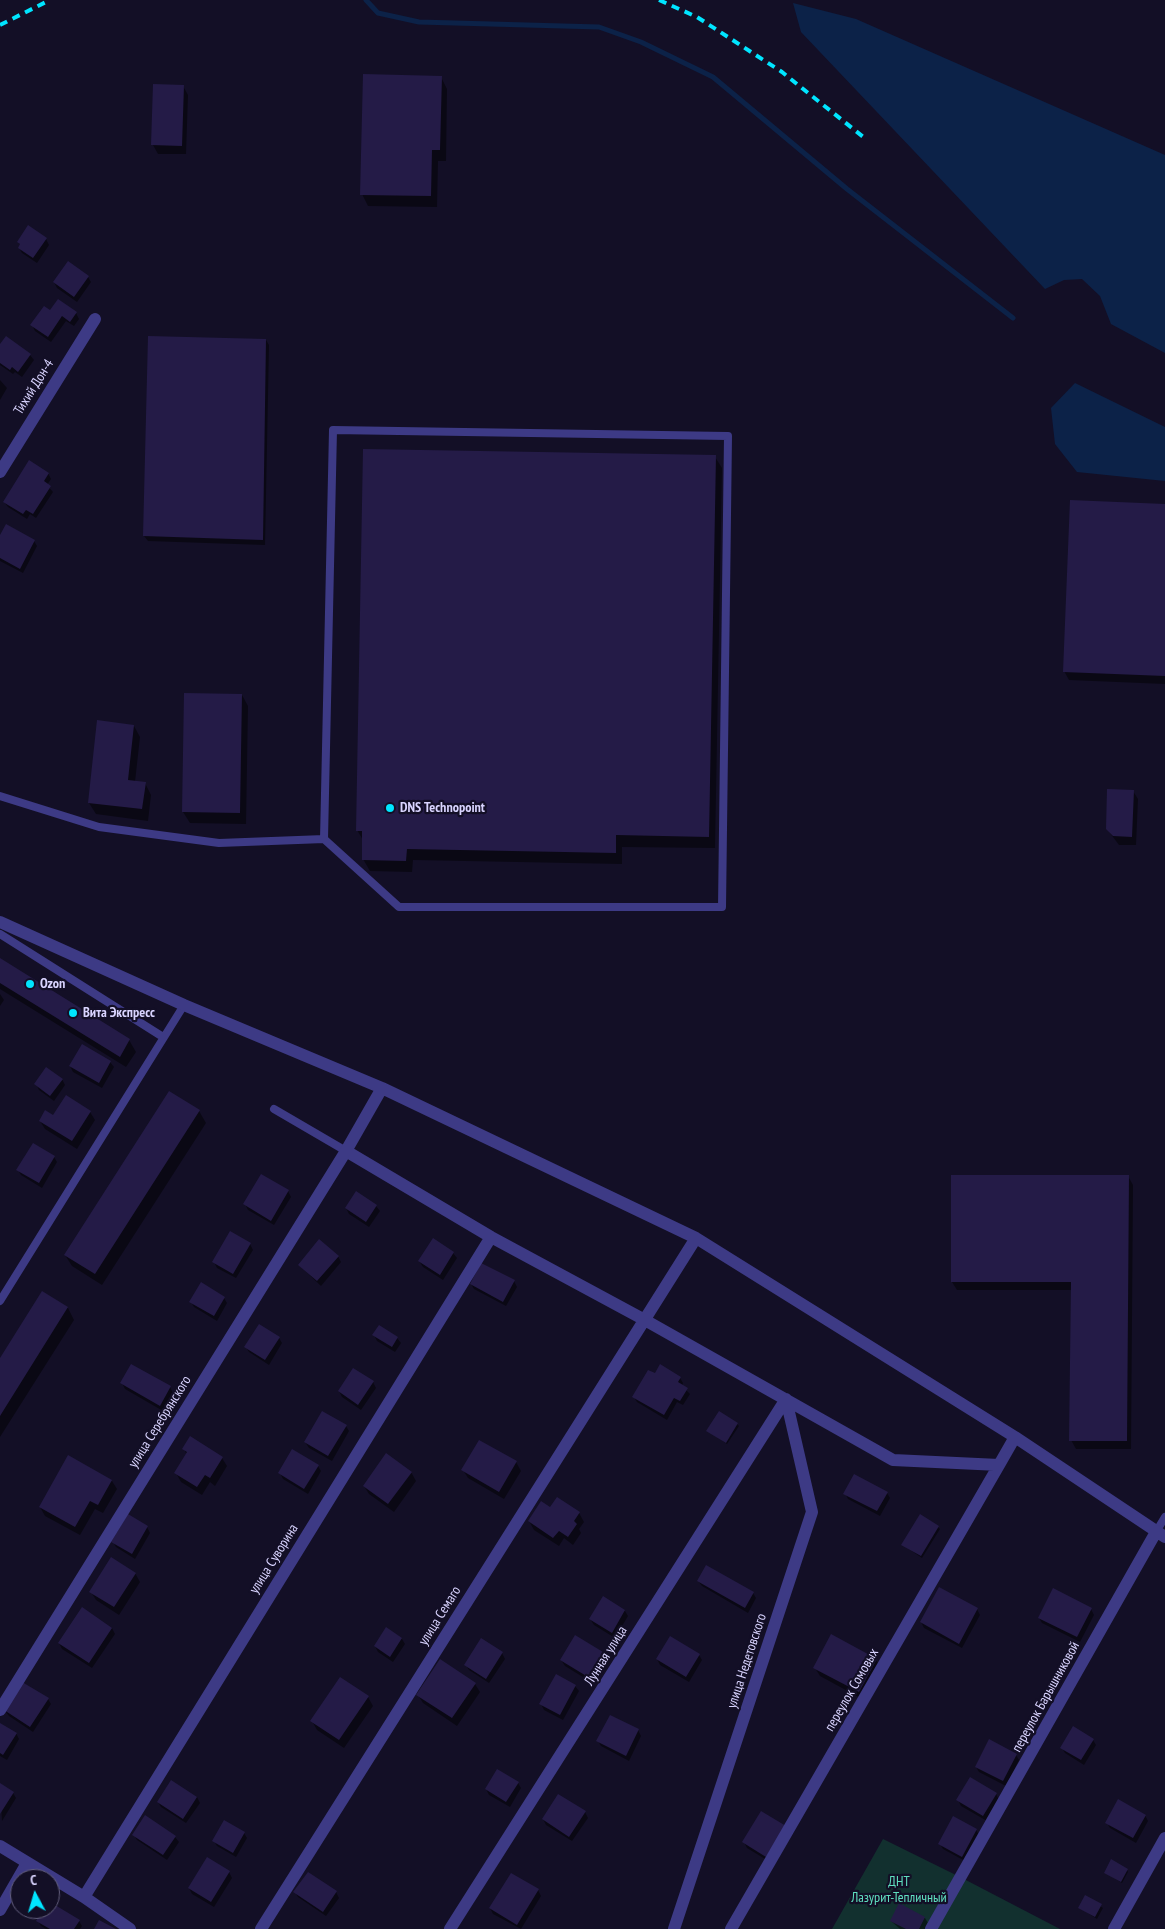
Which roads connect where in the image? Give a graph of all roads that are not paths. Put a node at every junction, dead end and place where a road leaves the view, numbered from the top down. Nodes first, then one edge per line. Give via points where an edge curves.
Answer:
1 (94, 319) dead end
2 (0, 472) edge
3 (0, 796) edge
4 (324, 839) junction
5 (0, 922) edge
6 (0, 934) edge
7 (184, 1005) junction
8 (163, 1037) junction
9 (382, 1088) junction
10 (274, 1109) dead end
11 (346, 1151) junction
12 (491, 1237) junction
13 (696, 1238) junction
14 (0, 1301) edge
15 (644, 1319) junction
16 (786, 1398) junction
17 (1014, 1437) junction
18 (999, 1466) junction
19 (1165, 1517) edge
20 (1161, 1534) edge
21 (0, 1710) edge
22 (1165, 1838) edge
23 (0, 1846) edge
24 (28, 1863) junction
25 (84, 1897) junction
26 (0, 1910) edge
27 (130, 1929) edge
28 (261, 1929) edge
29 (450, 1929) edge
30 (674, 1929) edge
31 (731, 1929) edge
32 (931, 1929) edge
33 (1114, 1929) edge

1 - 2 street, Тихий Дон-4
3 - 4 lane via 99,827 164,836 219,843
4 - 4 lane via 333,430 728,436 722,907 399,907
5 - 7 street
6 - 8 lane
7 - 8 lane
7 - 9 street
8 - 14 lane
9 - 11 street, улица Серебрянского
9 - 13 street
10 - 11 lane
11 - 12 street
11 - 21 street, улица Серебрянского
12 - 15 street
12 - 25 street, улица Суворина
13 - 15 street, улица Семаго
13 - 17 street
15 - 16 street
15 - 28 street, улица Семаго
16 - 18 street via 892,1460
16 - 29 street, Лунная улица
16 - 30 street, улица Недетовского via 812,1512
17 - 18 street, переулок Сомовых
17 - 20 street
18 - 31 street, переулок Сомовых
19 - 20 lane
20 - 32 street, переулок Барышниковой
22 - 33 street
23 - 24 street
24 - 25 street
24 - 26 street
25 - 27 street

